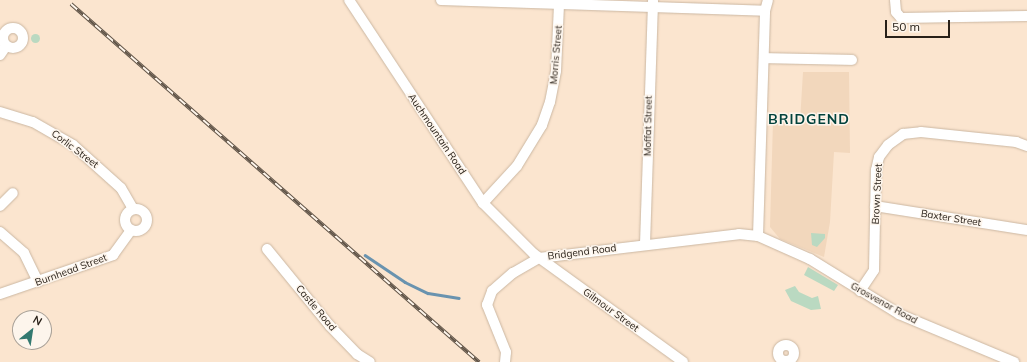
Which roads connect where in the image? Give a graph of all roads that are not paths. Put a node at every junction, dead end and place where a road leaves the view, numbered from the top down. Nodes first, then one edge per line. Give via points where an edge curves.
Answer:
1 (348, 0) edge
2 (441, 0) edge
3 (768, 0) edge
4 (895, 0) edge
5 (513, 2) edge
6 (652, 4) edge
7 (559, 5) junction
8 (765, 11) junction
9 (1027, 16) edge
10 (3, 30) edge
11 (6, 46) junction
12 (0, 55) edge
13 (764, 58) junction
14 (852, 60) dead end
15 (0, 112) edge
16 (1027, 146) edge
17 (13, 192) dead end
18 (483, 203) junction
19 (0, 206) edge
20 (876, 206) junction
21 (133, 209) junction
22 (131, 230) junction
23 (1027, 230) edge
24 (0, 232) edge
25 (758, 236) junction
26 (645, 244) junction
27 (267, 249) dead end
28 (539, 258) junction
29 (38, 282) junction
30 (860, 291) junction
31 (0, 294) edge
32 (370, 362) edge
33 (505, 362) edge
34 (683, 362) edge
35 (1014, 362) edge

1 - 18 street, Auchmountain Road
2 - 5 street
3 - 8 street
4 - 9 street via 896,12 901,18
5 - 7 street
6 - 7 street
6 - 8 street
6 - 26 street, Moffat Street
7 - 18 street, Morris Street via 556,71 542,125 517,166
8 - 13 street
10 - 11 street
10 - 11 street via 17,29 23,39 22,44 15,48
11 - 12 street
13 - 14 street
13 - 25 street
15 - 21 street, Corlic Street via 33,122 73,145 121,188
16 - 20 street, Brown Street via 1016,142 921,132 903,134 888,145 879,158
17 - 19 street
18 - 28 street, Auchmountain Road
20 - 23 street, Baxter Street
20 - 30 street, Brown Street via 874,270
21 - 22 street via 125,216 126,224
21 - 22 street, Corlic Street via 143,211 147,220 142,229
22 - 29 street, Burnhead Street via 113,255
24 - 29 street via 24,253
25 - 26 street, Bridgend Road via 740,234
25 - 30 street, Grosvenor Road via 810,259
26 - 28 street, Bridgend Road
27 - 32 street, Castle Road via 330,326 357,354
28 - 33 street, Bridgend Road via 513,273 492,291 486,305 506,352
28 - 34 street, Gilmour Street
29 - 31 street, Burnhead Street
30 - 35 street, Grosvenor Road via 899,314

